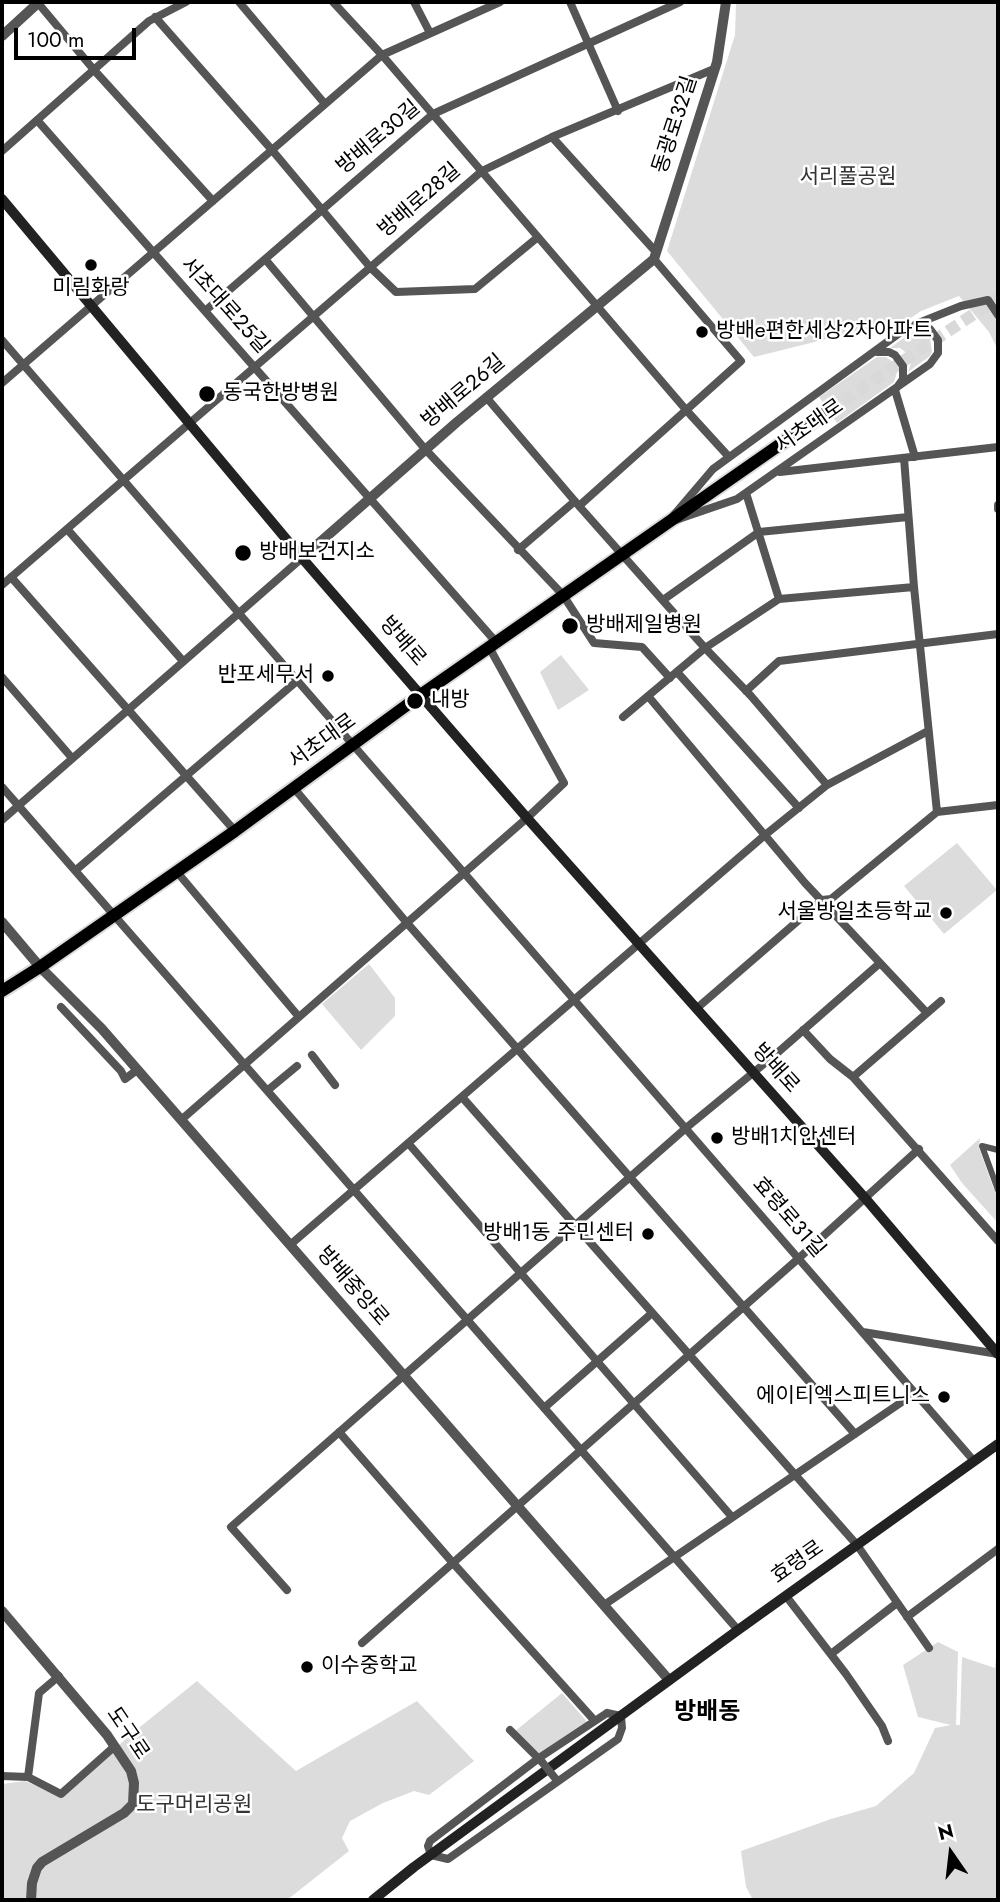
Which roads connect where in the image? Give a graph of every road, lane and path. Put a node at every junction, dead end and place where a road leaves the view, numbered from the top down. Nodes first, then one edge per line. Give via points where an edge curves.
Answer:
1 (38, 2) edge
2 (186, 2) edge
3 (239, 2) edge
4 (333, 2) edge
5 (414, 2) edge
6 (570, 2) edge
7 (680, 2) edge
8 (726, 2) edge
9 (495, 3) edge
10 (155, 17) junction
11 (430, 33) junction
12 (2, 36) edge
13 (588, 43) junction
14 (382, 55) junction
15 (714, 69) junction
16 (94, 70) junction
17 (325, 104) junction
18 (618, 111) junction
19 (433, 114) junction
20 (37, 120) junction
21 (552, 137) junction
22 (272, 150) junction
23 (2, 151) edge
24 (482, 171) junction
25 (2, 199) edge
26 (213, 201) junction
27 (322, 210) junction
28 (538, 237) junction
29 (154, 253) junction
30 (655, 255) junction
31 (265, 260) junction
32 (370, 267) junction
33 (597, 306) junction
34 (91, 307) junction
35 (205, 311) junction
36 (998, 315) edge
37 (313, 316) junction
38 (911, 326) junction
39 (2, 340) edge
40 (870, 355) junction
41 (23, 365) junction
42 (254, 366) junction
43 (2, 383) edge
44 (895, 390) junction
45 (486, 397) junction
46 (687, 411) junction
47 (828, 411) tunnel mouth
48 (188, 423) junction
49 (998, 447) edge
50 (425, 449) junction
51 (729, 457) junction
52 (915, 457) junction
53 (904, 458) junction
54 (777, 473) junction
55 (123, 480) junction
56 (746, 493) junction
57 (370, 498) junction
58 (577, 504) junction
59 (908, 517) junction
60 (667, 523) junction
61 (66, 529) junction
62 (759, 533) junction
63 (518, 550) junction
64 (622, 554) junction
65 (302, 558) junction
66 (11, 577) junction
67 (2, 585) edge
68 (914, 587) junction
69 (563, 596) junction
70 (779, 599) junction
71 (663, 600) junction
72 (237, 613) junction
73 (998, 634) edge
74 (920, 644) junction
75 (492, 645) junction
76 (705, 648) junction
77 (183, 661) junction
78 (673, 675) junction
79 (2, 677) edge
80 (297, 681) junction
81 (746, 691) junction
82 (422, 694) junction
83 (648, 696) junction
84 (127, 710) junction
85 (623, 717) dead end
86 (928, 732) junction
87 (353, 744) junction
88 (72, 758) junction
89 (186, 776) junction
90 (827, 785) junction
91 (2, 787) edge
92 (293, 788) junction
93 (998, 805) edge
94 (18, 806) junction
95 (799, 808) junction
96 (937, 812) junction
97 (527, 818) junction
98 (2, 820) edge
99 (235, 831) junction
100 (765, 835) junction
101 (76, 870) junction
102 (177, 872) junction
103 (465, 873) junction
104 (822, 900) junction
105 (115, 915) junction
106 (2, 922) edge
107 (407, 923) junction
108 (638, 943) junction
109 (880, 963) junction
110 (40, 967) junction
111 (2, 991) edge
112 (574, 998) junction
113 (941, 1001) dead end
114 (61, 1007) dead end
115 (696, 1009) junction
116 (927, 1013) junction
117 (299, 1017) junction
118 (803, 1030) junction
119 (517, 1049) junction
120 (312, 1055) dead end
121 (245, 1064) junction
122 (297, 1066) dead end
123 (137, 1070) junction
124 (753, 1072) junction
125 (853, 1077) junction
126 (335, 1085) dead end
127 (268, 1090) junction
128 (462, 1097) junction
129 (181, 1120) junction
130 (686, 1128) junction
131 (408, 1143) junction
132 (919, 1149) junction
133 (998, 1150) edge
134 (630, 1177) junction
135 (354, 1190) junction
136 (998, 1190) edge
137 (865, 1198) junction
138 (574, 1225) junction
139 (998, 1241) edge
140 (290, 1245) junction
141 (799, 1258) junction
142 (520, 1273) junction
143 (744, 1307) junction
144 (652, 1313) junction
145 (467, 1319) junction
146 (863, 1332) junction
147 (998, 1354) edge
148 (689, 1355) junction
149 (597, 1361) junction
150 (404, 1375) junction
151 (915, 1392) junction
152 (634, 1404) junction
153 (544, 1408) junction
154 (339, 1432) junction
155 (855, 1434) junction
156 (998, 1444) edge
157 (581, 1450) junction
158 (974, 1461) junction
159 (795, 1475) junction
160 (518, 1506) junction
161 (732, 1517) junction
162 (857, 1545) junction
163 (998, 1549) edge
164 (674, 1557) junction
165 (453, 1563) junction
166 (287, 1590) dead end
167 (786, 1596) junction
168 (897, 1603) junction
169 (604, 1605) junction
170 (2, 1612) edge
171 (907, 1616) junction
172 (738, 1630) junction
173 (362, 1643) dead end
174 (929, 1648) dead end
175 (831, 1654) junction
176 (59, 1676) junction
177 (669, 1680) junction
178 (621, 1716) junction
179 (594, 1720) junction
180 (510, 1730) dead end
181 (888, 1741) dead end
182 (115, 1746) junction
183 (540, 1760) junction
184 (2, 1776) edge
185 (28, 1777) junction
186 (556, 1780) junction
187 (431, 1854) junction
188 (31, 1900) edge
189 (373, 1900) edge

1 - 12 street
1 - 16 street
2 - 10 street
3 - 17 street
4 - 14 street
5 - 11 street
6 - 13 street
7 - 13 street, 방배로30길
8 - 15 street, 동광로32길
9 - 11 street
10 - 16 street
10 - 22 street
11 - 14 street
13 - 18 street
13 - 19 street, 방배로30길
14 - 17 street
14 - 19 street
15 - 18 street, 방배로28길
15 - 30 street, 동광로32길
16 - 20 street
16 - 26 street
17 - 22 street
18 - 21 street, 방배로28길
19 - 24 street
19 - 27 street, 방배로30길
20 - 23 street
20 - 29 street, 서초대로25길
21 - 24 street, 방배로28길
21 - 30 street
22 - 26 street
22 - 27 street
24 - 28 street
24 - 32 street, 방배로28길
25 - 34 main road, 방배로
26 - 29 street
27 - 31 street, 방배로30길
27 - 32 street
28 - 32 street via 475,289 396,292
28 - 33 street
29 - 34 street
29 - 35 street, 서초대로25길
30 - 33 street, 방배로26길
30 - 46 street via 741,361
31 - 35 street, 방배로30길
31 - 37 street
32 - 37 street, 방배로28길
33 - 45 street, 방배로26길
33 - 46 street
34 - 41 street
34 - 48 main road, 방배로
35 - 42 street, 서초대로25길
36 - 38 street via 988,300
37 - 42 street, 방배로28길
37 - 50 street
38 - 40 street, 서초대로
38 - 44 street, 서초대로 via 930,329 938,340 938,354
39 - 41 street, 효령로31길
40 - 44 street via 889,352 900,360 903,379
40 - 51 street, 서초대로
41 - 43 street
41 - 55 street, 효령로31길
42 - 48 street, 방배로28길
42 - 57 street, 서초대로25길
44 - 52 street
44 - 54 street, 서초대로
45 - 50 street, 방배로26길
45 - 58 street
46 - 51 street
46 - 58 street
47 - 60 main road, 서초대로
48 - 55 street, 방배로28길
48 - 65 main road, 방배로
49 - 52 street
50 - 57 street, 방배로26길
50 - 63 street
51 - 60 street, 서초대로 via 712,469
52 - 53 street
53 - 54 street
53 - 59 street
54 - 56 street, 서초대로
55 - 61 street, 방배로28길
55 - 72 street, 효령로31길
56 - 60 street, 서초대로
56 - 62 street
57 - 65 street, 방배로26길
57 - 75 street, 서초대로25길
58 - 63 street
58 - 64 street
59 - 62 street
59 - 68 street
60 - 64 main road, 서초대로
61 - 66 street, 방배로28길
61 - 77 street
62 - 70 street
62 - 71 street
63 - 69 street
64 - 69 main road, 서초대로
64 - 71 street
65 - 72 street
65 - 82 main road, 방배로
66 - 67 street, 방배로28길
66 - 84 street
68 - 70 street
68 - 74 street
69 - 75 main road, 서초대로
69 - 78 street via 594,643 642,648
70 - 76 street
71 - 76 street
72 - 77 street
72 - 80 street, 효령로31길
73 - 74 street
74 - 81 street via 779,661
74 - 86 street
75 - 82 main road, 서초대로
75 - 97 street, 서초대로25길 via 564,783
76 - 78 street
76 - 81 street
77 - 84 street
78 - 83 street
78 - 95 street
79 - 88 street
80 - 87 street, 효령로31길
80 - 89 street
81 - 90 street
82 - 87 main road, 서초대로
82 - 97 main road, 방배로
83 - 85 street
83 - 100 street
84 - 88 street
84 - 89 street
86 - 90 street
86 - 96 street
87 - 92 main road, 서초대로
87 - 103 street, 효령로31길
88 - 94 street
89 - 99 street
89 - 101 street
90 - 95 street
91 - 94 street
92 - 99 main road, 서초대로
92 - 107 street
93 - 96 street
94 - 98 street
94 - 101 street
95 - 100 street
96 - 104 street via 831,899
97 - 103 street
97 - 108 main road, 방배로
99 - 102 main road, 서초대로
100 - 104 street
100 - 108 street
101 - 105 street
102 - 105 main road, 서초대로
102 - 117 street
103 - 107 street
103 - 112 street, 효령로31길
104 - 109 street
104 - 115 street
105 - 110 main road, 서초대로
105 - 121 street
106 - 110 street, 방배중앙로
107 - 117 street
107 - 119 street
108 - 112 street
108 - 115 main road, 방배로
109 - 116 street
109 - 118 street
110 - 111 main road, 서초대로
110 - 123 street, 방배중앙로
112 - 119 street
112 - 130 street, 효령로31길
113 - 116 street
114 - 123 street via 125,1079
115 - 124 main road, 방배로
116 - 125 street
117 - 121 street
118 - 124 street
118 - 125 street
119 - 128 street
119 - 134 street
120 - 126 street
121 - 127 street
121 - 129 street
122 - 127 street
123 - 129 street, 방배중앙로
124 - 130 street
124 - 137 main road, 방배로
125 - 132 street
127 - 135 street
128 - 131 street
128 - 138 street
129 - 140 street, 방배중앙로
130 - 134 street
130 - 141 street, 효령로31길
131 - 135 street
131 - 142 street
132 - 137 street
132 - 139 street
133 - 136 street via 982,1146
134 - 138 street
134 - 143 street
135 - 140 street
135 - 145 street
137 - 141 street
137 - 147 main road, 방배로
138 - 142 street
138 - 144 street
140 - 150 street, 방배중앙로
141 - 143 street
141 - 146 street, 효령로31길
142 - 145 street
142 - 149 street
143 - 148 street
143 - 155 street
144 - 148 street
144 - 149 street
145 - 150 street
145 - 153 street
146 - 147 street, 방배로
146 - 151 street, 효령로31길
148 - 152 street
148 - 159 street
149 - 152 street
149 - 153 street
150 - 154 street
150 - 160 street, 방배중앙로
151 - 155 street
151 - 158 street, 효령로31길
152 - 157 street
152 - 161 street
153 - 157 street
154 - 165 street
154 - 166 street via 231,1527
155 - 159 street
156 - 158 main road, 효령로
157 - 160 street
157 - 164 street
158 - 162 main road, 효령로
159 - 161 street
159 - 162 street
160 - 165 street
160 - 169 street, 방배중앙로
161 - 164 street
162 - 167 main road, 효령로
162 - 168 street
163 - 171 street
164 - 169 street
164 - 172 street
165 - 173 street
165 - 179 street
167 - 172 main road, 효령로
167 - 175 street
168 - 171 street
168 - 175 street
169 - 177 street, 방배중앙로
170 - 176 street, 도구로
171 - 174 street
172 - 177 main road, 효령로
175 - 181 street
176 - 182 street, 도구로
176 - 185 street via 40,1693
177 - 178 main road, 효령로
178 - 179 street, 효령로 via 607,1713
178 - 186 street, 효령로 via 618,1739
178 - 187 main road, 효령로
179 - 183 street, 효령로
180 - 183 street
182 - 185 street via 61,1794
182 - 188 street, 도구로 via 131,1771 133,1804 42,1862 32,1883
183 - 186 street, bridge
183 - 187 street, 효령로 via 430,1841
184 - 185 street
186 - 187 street, 효령로 via 448,1859
187 - 189 main road, 효령로

